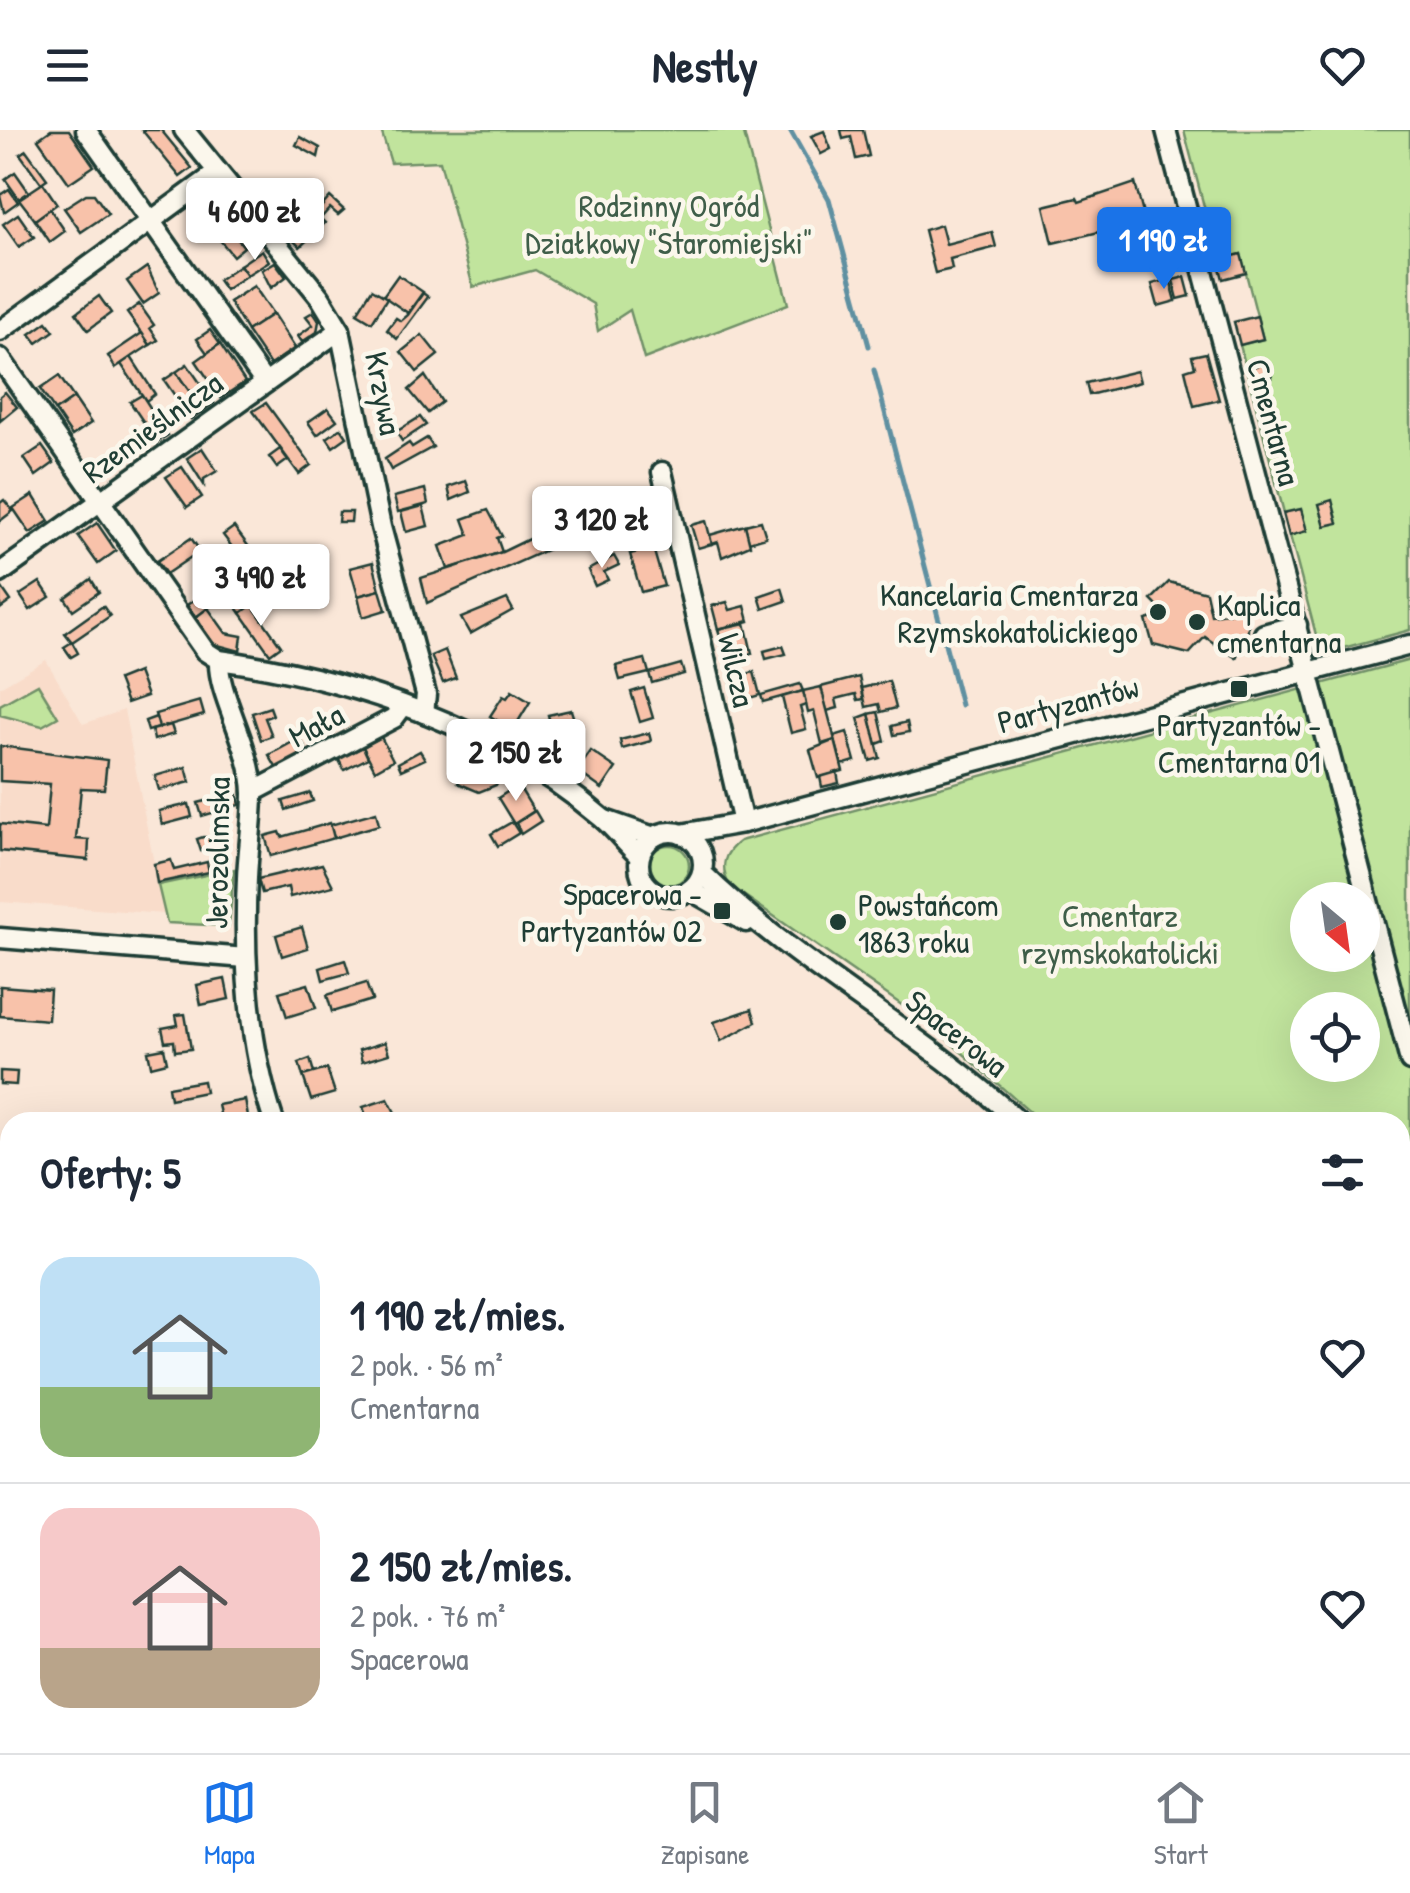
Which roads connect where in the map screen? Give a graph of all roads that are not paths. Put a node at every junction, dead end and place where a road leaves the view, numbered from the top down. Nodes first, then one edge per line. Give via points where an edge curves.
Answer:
1 (86, 130) edge
2 (184, 130) edge
3 (1166, 130) edge
4 (218, 172) junction
5 (150, 222) junction
6 (340, 330) junction
7 (0, 331) edge
8 (0, 358) edge
9 (265, 383) junction
10 (662, 472) dead end
11 (100, 502) junction
12 (0, 573) edge
13 (1297, 626) junction
14 (1264, 634) dead end
15 (1410, 645) edge
16 (219, 660) junction
17 (1309, 671) junction
18 (403, 706) junction
19 (424, 713) junction
20 (253, 792) junction
21 (604, 820) junction
22 (742, 824) junction
23 (681, 834) junction
24 (654, 836) junction
25 (701, 853) junction
26 (639, 856) junction
27 (702, 873) junction
28 (690, 890) junction
29 (756, 926) junction
30 (0, 938) edge
31 (246, 958) junction
32 (1410, 1061) edge
33 (271, 1112) edge
34 (1007, 1112) edge

1 - 5 street
2 - 4 street, Krzywa
3 - 13 street, Cmentarna
4 - 5 street
4 - 6 street, Krzywa
5 - 7 street
5 - 9 street
6 - 9 street, Rzemieślnicza
6 - 19 street, Krzywa via 381,527 425,688
8 - 11 street
9 - 11 street, Rzemieślnicza
10 - 22 street, Wilcza
11 - 12 street, Rzemieślnicza
11 - 16 street via 194,640
13 - 14 street
13 - 17 street, Cmentarna
15 - 17 street, Partyzantów
16 - 18 street
16 - 20 street, Jerozolimska
17 - 22 street, Partyzantów
17 - 32 street, Cmentarna
18 - 19 street
18 - 20 street, Mała via 392,719
19 - 21 street via 488,742
20 - 31 street, Jerozolimska
21 - 24 street
21 - 26 street
22 - 23 street, Partyzantów
22 - 25 street, Partyzantów
23 - 24 street
23 - 25 street
24 - 26 street
25 - 27 street
26 - 28 street via 640,876 652,892 671,897
27 - 28 street
27 - 29 street, Spacerowa
28 - 29 street, Spacerowa
29 - 34 street, Spacerowa via 901,1024
30 - 31 street
31 - 33 street, Jerozolimska via 253,1039

